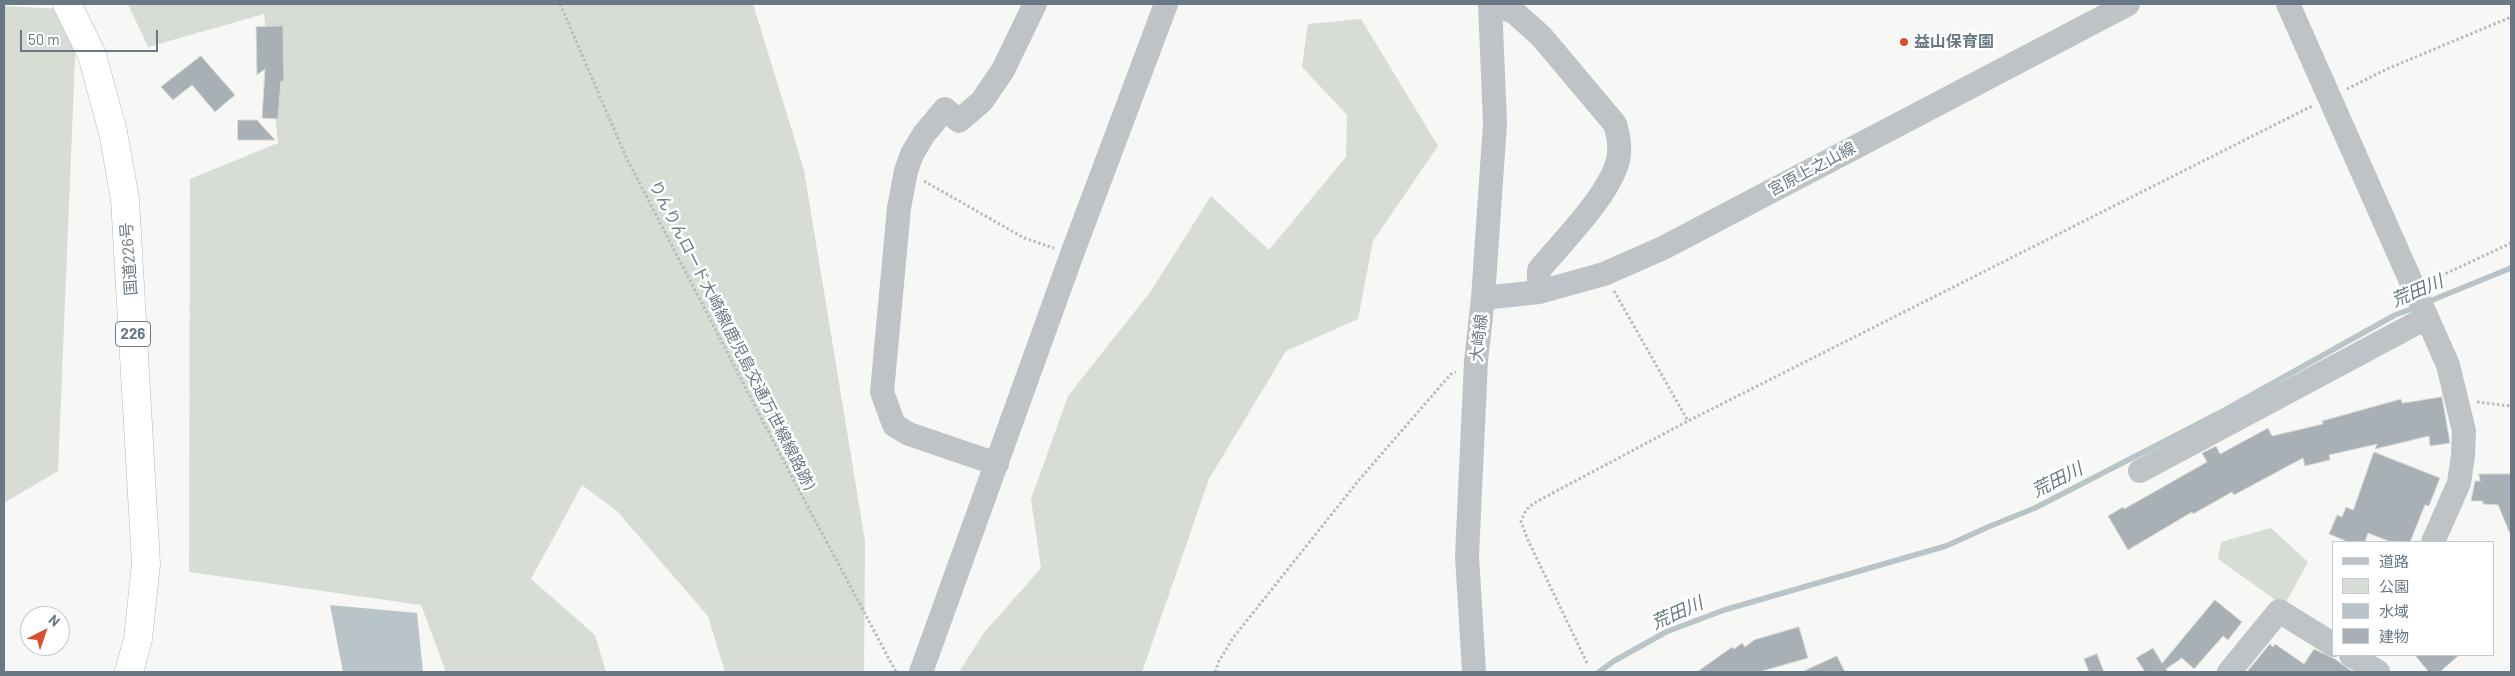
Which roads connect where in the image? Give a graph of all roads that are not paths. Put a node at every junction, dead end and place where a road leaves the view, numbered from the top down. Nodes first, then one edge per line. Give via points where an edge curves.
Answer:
1 (67, 4) edge
2 (1035, 4) edge
3 (1166, 4) edge
4 (2128, 4) edge
5 (2288, 4) edge
6 (1505, 6) edge
7 (1539, 292) junction
8 (1483, 298) junction
9 (2425, 314) junction
10 (997, 464) junction
11 (2140, 471) dead end
12 (2433, 541) edge
13 (2332, 643) edge
14 (2353, 656) edge
15 (2376, 667) edge
16 (129, 672) edge
17 (921, 672) edge
18 (1474, 672) edge
19 (2229, 672) edge

1 - 16 highway, 国道226号 / 226 via 92,55 113,132 125,199 146,564 138,639
2 - 10 street via 1003,70 982,101 959,121 945,109 912,154 899,208 882,392 894,425 909,434
3 - 10 street
4 - 7 street, 宮原上之山線 via 1662,248 1604,274
5 - 9 street
6 - 7 street via 1541,36 1615,124 1619,138 1619,156 1609,182 1592,208 1539,270
6 - 8 street, 大崎線
7 - 8 street, 宮原上之山線
8 - 18 street, 大崎線 via 1476,361 1467,556
9 - 11 street
9 - 12 street via 2448,365 2464,431 2459,483
10 - 17 street
13 - 19 street via 2279,612
14 - 15 street

